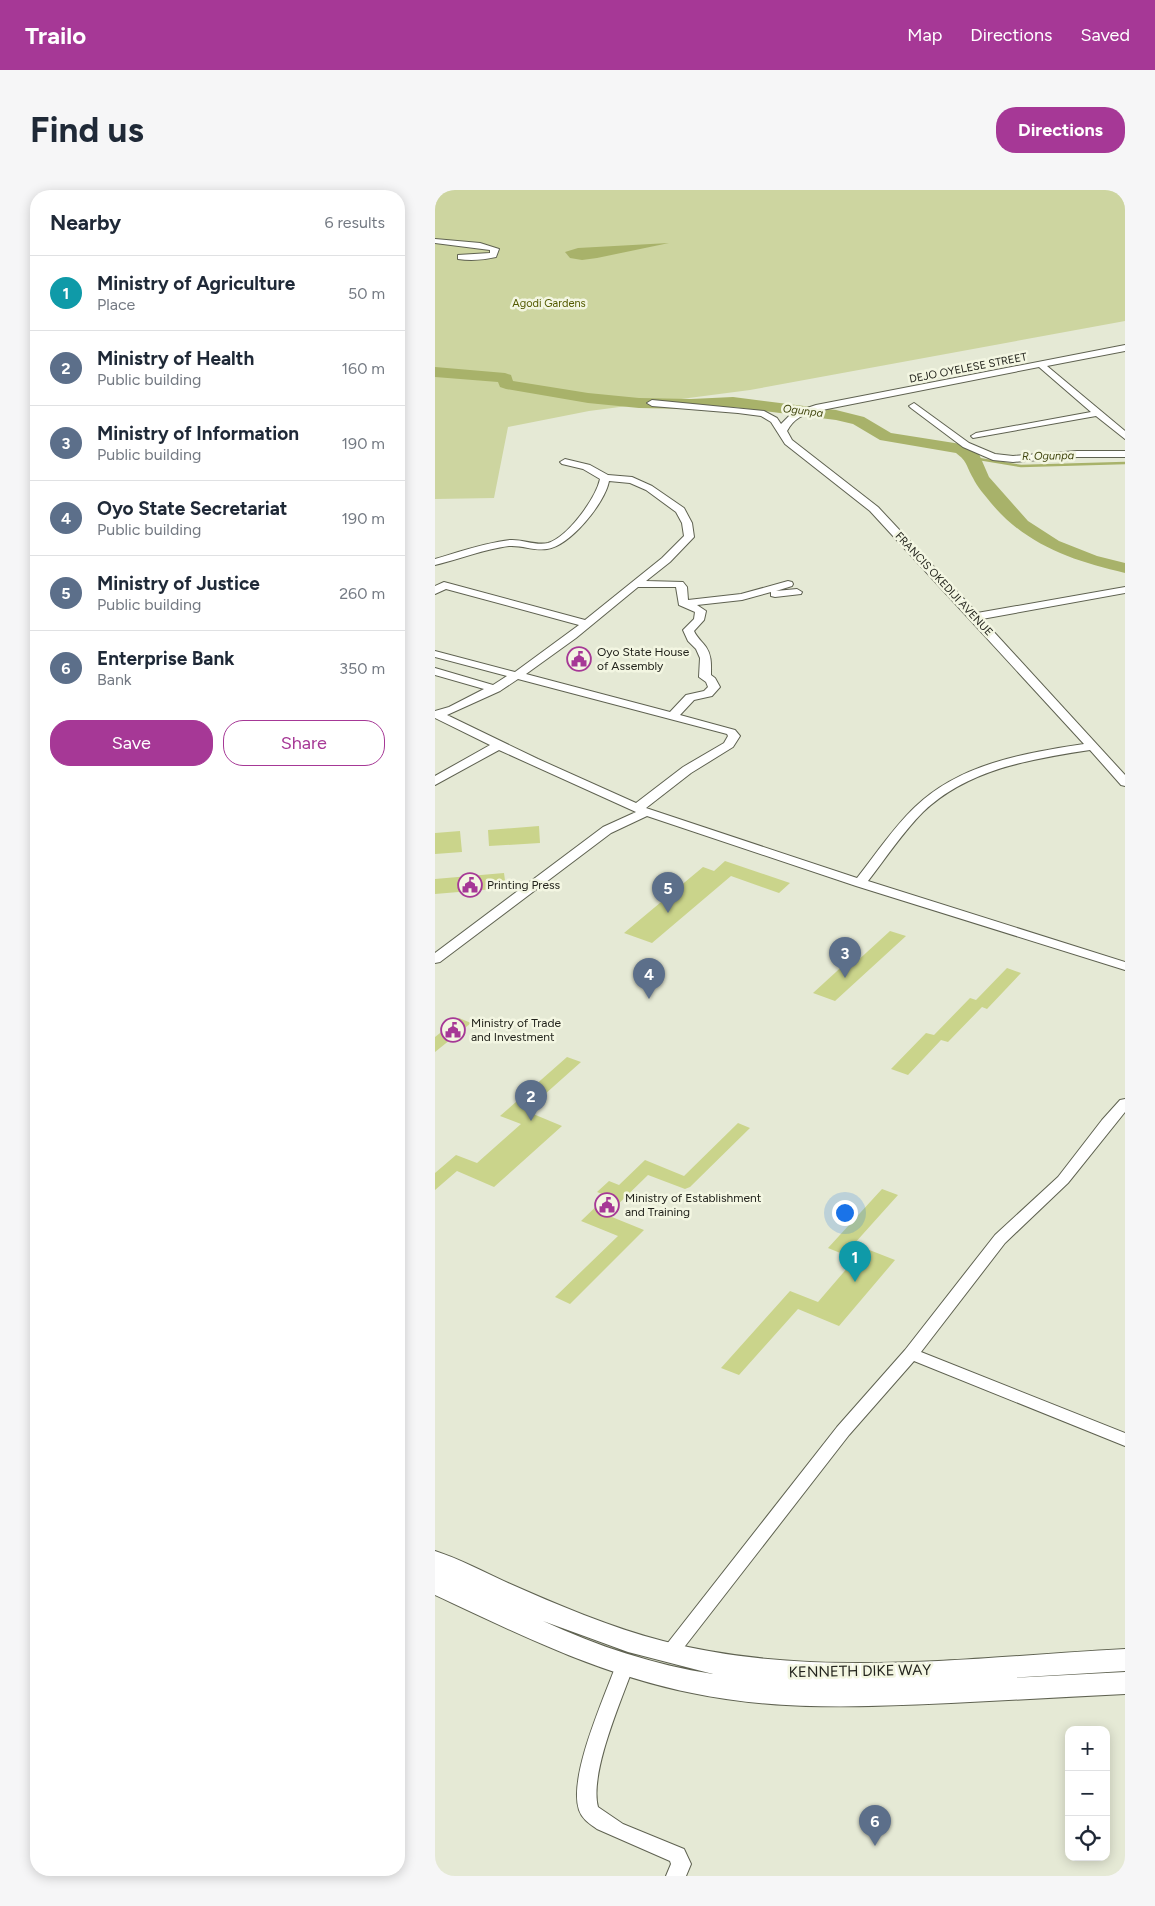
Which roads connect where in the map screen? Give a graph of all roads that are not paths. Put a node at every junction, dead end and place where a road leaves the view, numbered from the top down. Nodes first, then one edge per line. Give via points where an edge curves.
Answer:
1 (435, 241) edge
2 (461, 257) dead end
3 (1125, 348) edge
4 (1041, 365) junction
5 (653, 403) dead end
6 (914, 406) dead end
7 (1099, 413) junction
8 (798, 414) joint
9 (782, 431) junction
10 (976, 436) dead end
11 (1125, 436) edge
12 (1125, 454) edge
13 (565, 462) dead end
14 (605, 478) junction
15 (435, 562) edge
16 (635, 584) junction
17 (788, 584) dead end
18 (1125, 590) edge
19 (435, 591) edge
20 (797, 592) dead end
21 (742, 597) junction
22 (683, 604) junction
23 (973, 616) junction
24 (585, 623) junction
25 (435, 654) edge
26 (435, 671) edge
27 (518, 675) junction
28 (496, 689) junction
29 (436, 715) edge
30 (673, 716) junction
31 (499, 745) junction
32 (1093, 746) junction
33 (435, 781) edge
34 (1125, 782) edge
35 (637, 808) junction
36 (607, 830) junction
37 (860, 883) junction
38 (435, 959) edge
39 (1125, 966) edge
40 (1125, 1104) edge
41 (911, 1354) junction
42 (1125, 1440) edge
43 (435, 1561) edge
44 (435, 1583) edge
45 (669, 1654) junction
46 (1125, 1660) edge
47 (625, 1665) junction
48 (1125, 1683) edge
49 (676, 1876) edge

1 - 2 street via 495,249 493,255
3 - 4 street, DEJO OYELESE STREET
4 - 7 street
4 - 8 street, DEJO OYELESE STREET
5 - 9 street via 764,414 774,420
6 - 12 street via 966,445 993,458
7 - 10 street
7 - 11 street
8 - 9 street via 787,420
9 - 23 street, FRANCIS OKEDIJI AVENUE via 788,442 874,509
13 - 14 street via 582,465
14 - 15 street via 605,485 591,507 570,532 554,544 511,543
14 - 16 street via 641,483 680,510 687,523 689,537
16 - 22 street via 679,584
16 - 24 street
17 - 21 street
18 - 23 street
19 - 24 street via 444,585
20 - 21 street
21 - 22 street
22 - 30 street via 701,611 699,620 688,630 693,641 701,647 706,658 705,677 714,687 708,694 690,697
23 - 32 street, FRANCIS OKEDIJI AVENUE
24 - 27 street
25 - 27 street
26 - 28 street
27 - 28 street
27 - 30 street
28 - 29 street
29 - 31 street
30 - 35 street via 731,732 734,736 729,745 687,770
31 - 33 street
31 - 35 street
32 - 34 street, FRANCIS OKEDIJI AVENUE
32 - 37 street via 1028,757 978,773 943,790 915,815
35 - 36 street
35 - 36 street
35 - 37 street
36 - 38 street
37 - 39 street
40 - 41 street via 1063,1180 1000,1239
41 - 42 street
41 - 45 street via 843,1431
43 - 45 highway, KENNETH DIKE WAY via 566,1620
44 - 47 highway, KENNETH DIKE WAY via 564,1643
45 - 46 highway, KENNETH DIKE WAY via 735,1667 818,1675
47 - 48 highway, KENNETH DIKE WAY via 691,1682 767,1694 889,1695
47 - 49 street via 590,1767 585,1794 588,1810 612,1827 677,1855 681,1864

